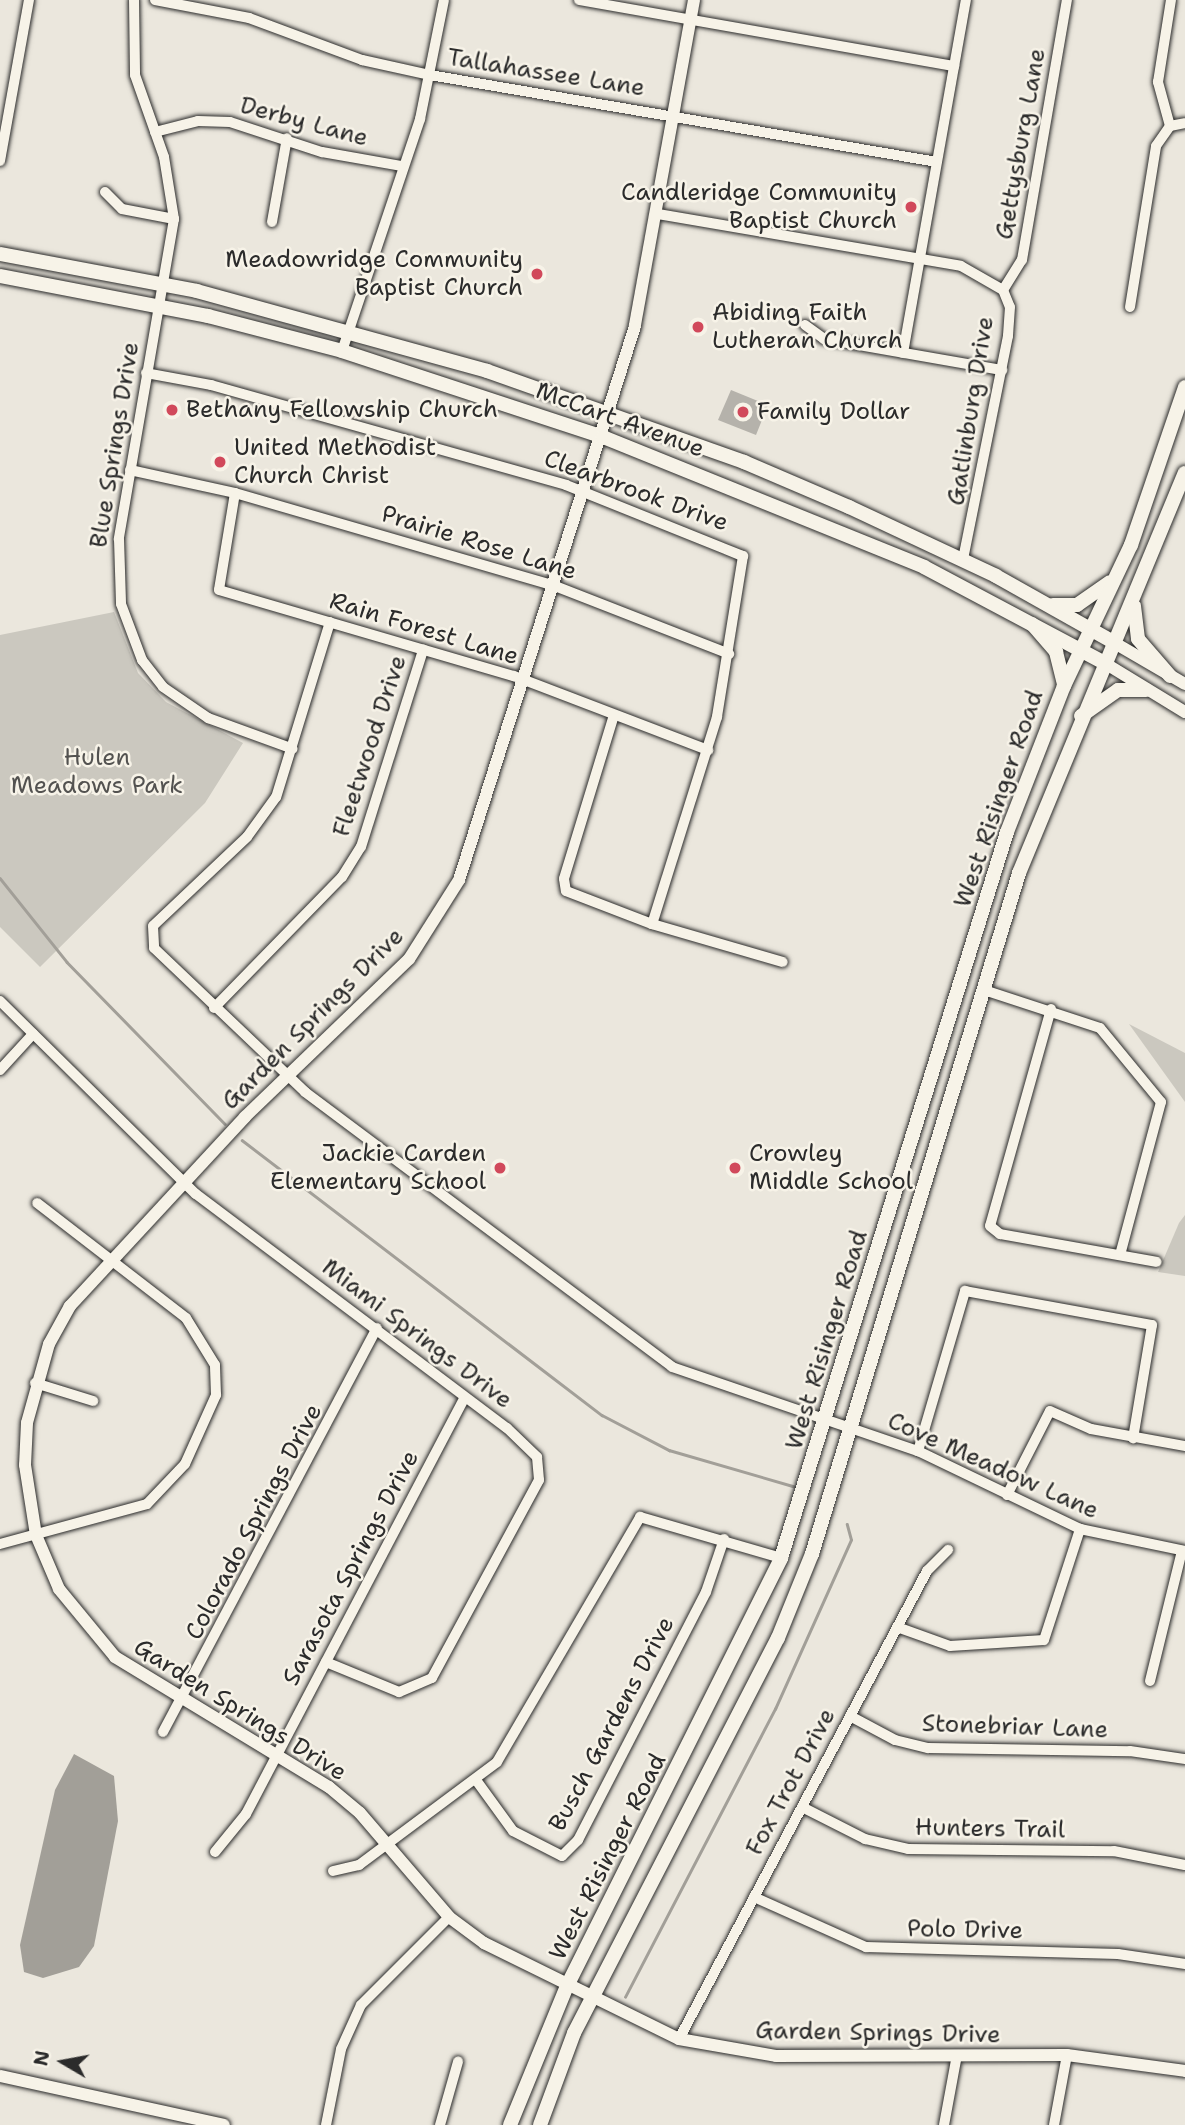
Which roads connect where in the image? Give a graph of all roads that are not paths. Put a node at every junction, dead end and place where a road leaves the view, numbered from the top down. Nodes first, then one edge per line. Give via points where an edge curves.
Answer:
1 (29, 0) edge
2 (134, 0) edge
3 (155, 0) edge
4 (443, 0) edge
5 (579, 0) edge
6 (694, 0) edge
7 (966, 0) edge
8 (1067, 0) edge
9 (1171, 0) edge
10 (691, 21) junction
11 (954, 66) junction
12 (430, 75) junction
13 (675, 116) junction
14 (1185, 123) edge
15 (1170, 126) junction
16 (155, 132) junction
17 (286, 138) junction
18 (0, 161) edge
19 (937, 162) junction
20 (401, 166) junction
21 (105, 192) dead end
22 (658, 214) junction
23 (174, 219) junction
24 (272, 222) dead end
25 (0, 254) edge
26 (920, 259) junction
27 (0, 276) edge
28 (163, 284) junction
29 (1003, 290) junction
30 (158, 305) junction
31 (1130, 307) dead end
32 (805, 325) dead end
33 (348, 332) junction
34 (342, 351) junction
35 (903, 353) junction
36 (1002, 370) junction
37 (146, 373) junction
38 (1185, 387) edge
39 (610, 414) junction
40 (603, 437) junction
41 (130, 470) junction
42 (1185, 474) edge
43 (586, 492) junction
44 (235, 493) junction
45 (963, 559) junction
46 (1119, 571) junction
47 (555, 586) junction
48 (1134, 599) junction
49 (1046, 604) junction
50 (1027, 618) junction
51 (330, 622) junction
52 (1091, 629) junction
53 (1113, 642) junction
54 (1082, 648) junction
55 (423, 650) junction
56 (729, 654) junction
57 (1102, 662) junction
58 (1170, 676) junction
59 (524, 680) junction
60 (1185, 684) edge
61 (1064, 686) junction
62 (1146, 690) junction
63 (1185, 712) edge
64 (614, 715) junction
65 (1080, 717) junction
66 (293, 749) junction
67 (708, 750) junction
68 (652, 924) junction
69 (783, 962) dead end
70 (962, 983) junction
71 (984, 990) junction
72 (0, 1001) edge
73 (214, 1008) junction
74 (1051, 1009) junction
75 (33, 1034) junction
76 (0, 1070) edge
77 (286, 1077) junction
78 (182, 1182) junction
79 (37, 1203) dead end
80 (1120, 1255) junction
81 (107, 1261) junction
82 (1157, 1262) dead end
83 (377, 1328) junction
84 (35, 1383) junction
85 (463, 1400) junction
86 (93, 1401) dead end
87 (826, 1419) junction
88 (851, 1428) junction
89 (1133, 1438) junction
90 (1185, 1447) edge
91 (918, 1451) junction
92 (1007, 1495) junction
93 (1080, 1529) junction
94 (36, 1535) junction
95 (724, 1539) junction
96 (0, 1544) edge
97 (948, 1550) dead end
98 (1183, 1551) edge
99 (781, 1558) junction
100 (897, 1627) junction
101 (326, 1662) junction
102 (1150, 1681) dead end
103 (183, 1701) junction
104 (850, 1716) junction
105 (163, 1732) dead end
106 (275, 1755) junction
107 (1185, 1759) edge
108 (476, 1780) junction
109 (802, 1807) junction
110 (385, 1844) junction
111 (215, 1852) dead end
112 (1185, 1865) edge
113 (333, 1871) dead end
114 (754, 1897) junction
115 (449, 1917) junction
116 (1185, 1964) edge
117 (566, 1986) junction
118 (592, 1998) junction
119 (679, 2039) junction
120 (957, 2055) junction
121 (1067, 2055) junction
122 (458, 2062) dead end
123 (1185, 2071) edge
124 (0, 2076) edge
125 (224, 2125) edge
126 (326, 2125) edge
127 (440, 2125) edge
128 (510, 2125) edge
129 (540, 2125) edge
130 (944, 2125) edge
131 (1054, 2125) edge

1 - 18 street
2 - 16 street via 135,75
3 - 12 street, Tallahassee Lane via 248,18 362,60
4 - 12 street
5 - 10 street
6 - 10 street, Garden Springs Drive
7 - 11 street
8 - 29 street, Gettysburg Lane via 1022,260
9 - 15 street via 1158,82
10 - 11 street
10 - 13 street, Garden Springs Drive
11 - 19 street
12 - 13 street, Tallahassee Lane
12 - 20 street
13 - 19 street, Tallahassee Lane
13 - 22 street, Garden Springs Drive
14 - 15 street
15 - 31 street via 1156,146
16 - 17 street, Derby Lane via 210,121
16 - 23 street
17 - 20 street, Derby Lane via 341,157
17 - 24 street
19 - 26 street
20 - 33 street
21 - 23 street via 122,209
22 - 26 street, Gatlinburg Drive
22 - 39 street, Garden Springs Drive
23 - 28 street, Blue Springs Drive
25 - 28 main road, McCart Avenue
26 - 29 street, Gatlinburg Drive via 961,266
26 - 35 street
27 - 30 main road, McCart Avenue
28 - 30 street, Blue Springs Drive
28 - 33 main road, McCart Avenue
29 - 36 street, Gatlinburg Drive via 1010,307
30 - 34 main road, McCart Avenue
30 - 37 street, Blue Springs Drive
32 - 35 street via 824,339
33 - 34 street
33 - 39 main road, McCart Avenue via 487,370
34 - 40 main road, McCart Avenue
35 - 36 street
36 - 45 street, Gatlinburg Drive
37 - 41 street, Blue Springs Drive
37 - 43 street, Clearbrook Drive via 211,385
38 - 46 main road, West Risinger Road
39 - 40 street, Garden Springs Drive
39 - 45 main road, McCart Avenue via 751,465
40 - 43 street, Garden Springs Drive
40 - 50 main road, McCart Avenue via 857,537
41 - 44 street, Prairie Rose Lane
41 - 66 street, Blue Springs Drive via 117,566 121,604 142,660 191,709
42 - 48 main road, West Risinger Road
43 - 47 street, Garden Springs Drive
43 - 56 street, Clearbrook Drive via 743,556
44 - 47 street, Prairie Rose Lane
44 - 51 street, Rain Forest Lane via 217,587
45 - 49 main road, McCart Avenue
46 - 49 main road via 1091,599
46 - 52 main road, West Risinger Road
47 - 56 street, Prairie Rose Lane
47 - 59 street, Garden Springs Drive
48 - 53 main road, West Risinger Road
48 - 58 main road via 1136,634
49 - 52 main road, McCart Avenue
50 - 54 main road, McCart Avenue
50 - 61 main road via 1056,652
51 - 55 street, Rain Forest Lane
51 - 66 street, Cove Meadow Lane
52 - 53 main road, McCart Avenue
52 - 54 main road, West Risinger Road
53 - 57 main road, West Risinger Road
53 - 58 street, McCart Avenue
54 - 57 main road, McCart Avenue
54 - 61 main road, West Risinger Road
55 - 59 street, Rain Forest Lane
55 - 73 street, Fleetwood Drive via 361,847 342,877
56 - 67 street, Clearbrook Drive
57 - 62 street, McCart Avenue
57 - 65 main road, West Risinger Road
58 - 60 street, McCart Avenue
59 - 64 street, Rain Forest Lane
59 - 77 street, Garden Springs Drive via 468,858 443,909 409,959
61 - 70 main road, West Risinger Road via 1007,832
62 - 63 street, McCart Avenue
62 - 65 main road via 1118,690
64 - 67 street, Rain Forest Lane
64 - 68 street via 565,886
65 - 71 main road, West Risinger Road via 1019,873
66 - 73 street, Cove Meadow Lane via 268,810 149,936 154,948
67 - 68 street, Clearbrook Drive
68 - 69 street
70 - 71 main road
70 - 87 main road, West Risinger Road
71 - 74 street
71 - 88 main road, West Risinger Road
72 - 75 street, Miami Springs Drive
73 - 77 street, Cove Meadow Lane
74 - 80 street via 1105,1031 1162,1106
74 - 80 street via 990,1226 1000,1234
75 - 76 street
75 - 78 street, Miami Springs Drive
77 - 78 street, Garden Springs Drive
77 - 87 street, Cove Meadow Lane via 656,1357
78 - 81 street, Garden Springs Drive
78 - 83 street, Miami Springs Drive
79 - 81 street
80 - 82 street
81 - 84 street, Garden Springs Drive via 70,1306
81 - 94 street via 186,1318 204,1340 215,1365 216,1395 185,1464 147,1504
83 - 85 street, Miami Springs Drive
83 - 103 street, Colorado Springs Drive
84 - 86 street
84 - 94 street, Garden Springs Drive via 25,1465
85 - 101 street, Sarasota Springs Drive
85 - 101 street, Miami Springs Drive via 508,1427 541,1468 490,1577 432,1678 416,1689 380,1688
87 - 88 street, Cove Meadow Lane
87 - 99 main road, West Risinger Road
88 - 91 street, Cove Meadow Lane
88 - 118 main road, West Risinger Road via 778,1638
89 - 90 street
89 - 91 street via 1152,1325 965,1291
89 - 92 street via 1050,1412
91 - 92 street, Cove Meadow Lane
92 - 93 street, Cove Meadow Lane
93 - 98 street, Cove Meadow Lane
93 - 100 street via 1044,1640 950,1646
94 - 96 street
94 - 103 street, Garden Springs Drive via 59,1589 90,1630 115,1657
95 - 99 street
95 - 108 street via 648,1516 635,1521 514,1741
95 - 108 street, Busch Gardens Drive via 700,1604 578,1840 562,1856 513,1831
97 - 100 street, Fox Trot Drive via 927,1571
98 - 102 street
99 - 117 main road, West Risinger Road
100 - 104 street, Fox Trot Drive
101 - 106 street, Sarasota Springs Drive
103 - 105 street, Colorado Springs Drive
103 - 106 street, Garden Springs Drive
104 - 107 street, Stonebriar Lane via 895,1740 928,1748 1130,1751
104 - 109 street, Fox Trot Drive
106 - 110 street, Garden Springs Drive via 360,1813
106 - 111 street, Sarasota Springs Drive via 238,1829
108 - 110 street
109 - 112 street, Hunters Trail via 849,1833 897,1847 1114,1851
109 - 114 street, Fox Trot Drive
110 - 113 street via 359,1865
110 - 115 street, Garden Springs Drive
114 - 116 street, Polo Drive via 866,1947 1118,1954
114 - 119 street, Fox Trot Drive
115 - 117 street, Garden Springs Drive
115 - 126 street via 386,1975 348,2026
117 - 118 street, Garden Springs Drive
117 - 128 main road, West Risinger Road
118 - 119 street, Garden Springs Drive
118 - 129 main road, West Risinger Road
119 - 120 street, Garden Springs Drive via 776,2056
120 - 121 street, Garden Springs Drive
120 - 130 street
121 - 123 street, Garden Springs Drive
121 - 131 street
122 - 127 street
124 - 125 street

